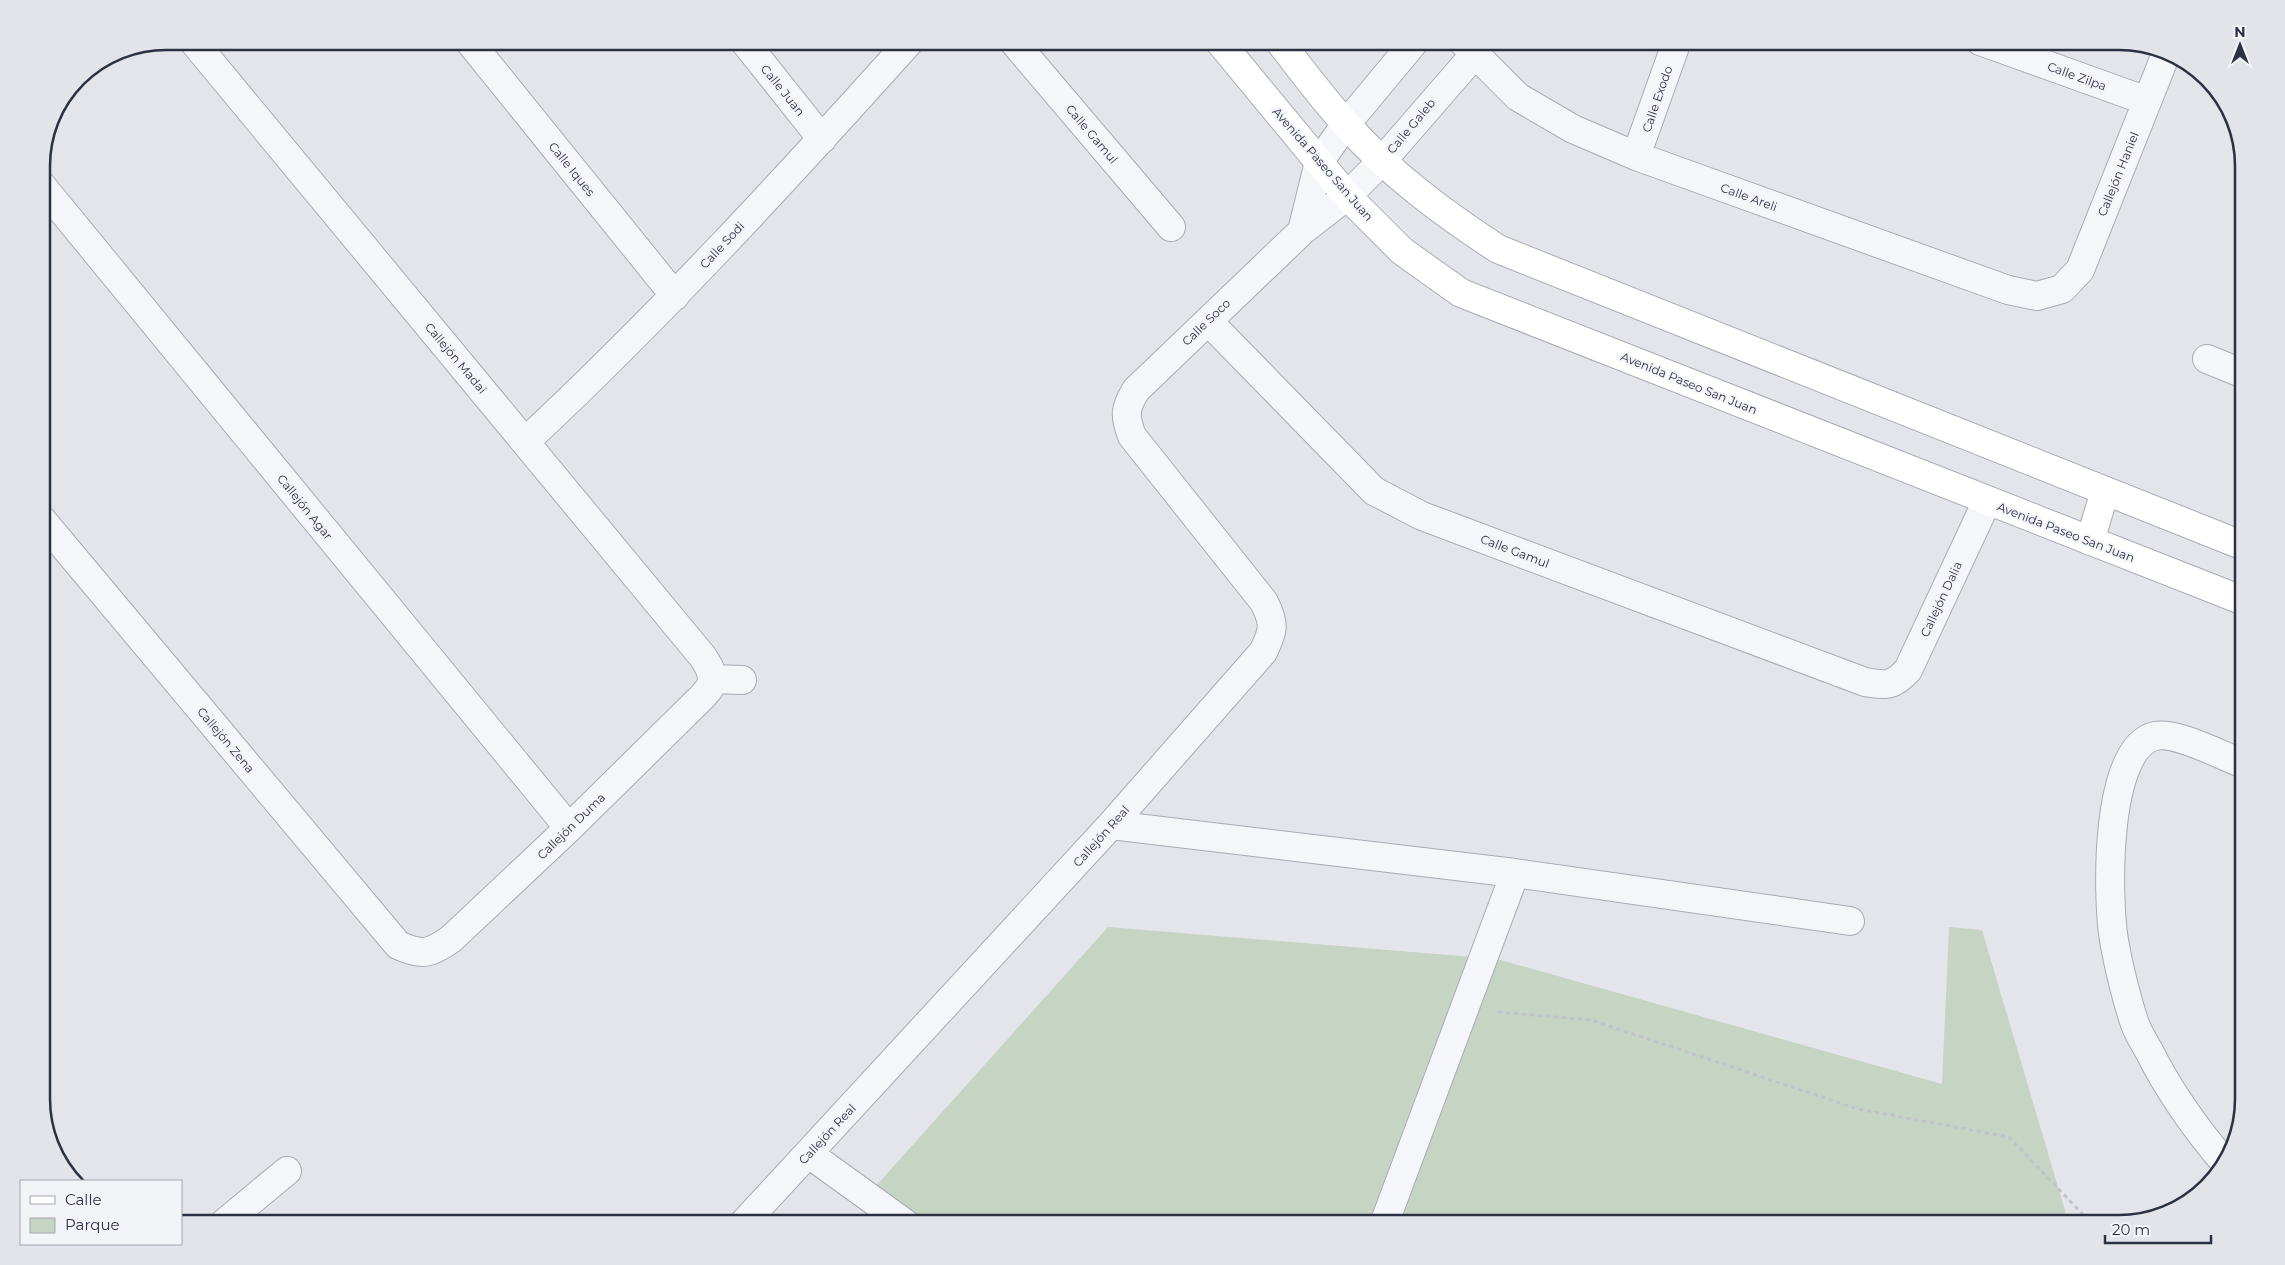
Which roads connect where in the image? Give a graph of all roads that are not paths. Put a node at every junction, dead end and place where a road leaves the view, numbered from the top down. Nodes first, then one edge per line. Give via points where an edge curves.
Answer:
1 (200, 50) edge
2 (476, 50) edge
3 (751, 50) edge
4 (902, 50) edge
5 (1021, 50) edge
6 (1227, 50) edge
7 (1286, 50) edge
8 (1408, 50) edge
9 (1466, 50) edge
10 (1470, 50) edge
11 (1674, 50) edge
12 (2005, 50) edge
13 (2164, 59) edge
14 (2147, 102) junction
15 (1346, 124) junction
16 (822, 139) junction
17 (1636, 156) junction
18 (1382, 160) junction
19 (1320, 162) junction
20 (50, 196) edge
21 (1347, 196) junction
22 (1171, 227) dead end
23 (1302, 231) junction
24 (2062, 289) joint
25 (675, 296) junction
26 (1208, 320) junction
27 (2207, 359) dead end
28 (2235, 370) edge
29 (1126, 421) joint
30 (526, 441) junction
31 (2105, 491) junction
32 (1987, 501) junction
33 (50, 530) edge
34 (2090, 541) junction
35 (2235, 542) edge
36 (2235, 597) edge
37 (712, 679) junction
38 (742, 680) dead end
39 (1883, 686) joint
40 (2235, 760) edge
41 (1111, 825) junction
42 (569, 828) junction
43 (1515, 873) junction
44 (1850, 921) dead end
45 (415, 953) joint
46 (809, 1154) junction
47 (2220, 1156) edge
48 (287, 1172) dead end
49 (234, 1215) edge
50 (756, 1215) edge
51 (894, 1215) edge
52 (1387, 1215) edge

1 - 30 street, Callejón Madai
2 - 25 street, Calle Iques
3 - 16 street, Calle Juan
4 - 16 street, Calle Sodi
5 - 22 street, Calle Gamul
6 - 19 street, Avenida Paseo San Juan
7 - 15 street
8 - 15 street
9 - 18 street, Calle Galeb
10 - 17 street, Calle Areli via 1518,97 1573,129
11 - 17 street, Calle Exodo
12 - 14 street, Calle Zilpa
13 - 14 street, Callejón Haniel
14 - 24 street, Callejón Haniel via 2080,270
15 - 18 street
15 - 19 street
16 - 25 street, Calle Sodi
17 - 24 street, Calle Areli via 2008,290 2037,296
18 - 21 street, Calle Galeb
18 - 31 street via 1442,212 1498,249
19 - 21 street, Avenida Paseo San Juan
19 - 23 street
20 - 42 street, Callejón Agar
21 - 23 street, Calle Soco
21 - 32 street, Avenida Paseo San Juan via 1402,252 1461,293
23 - 26 street, Calle Soco
25 - 30 street, Calle Sodi
26 - 29 street, Calle Soco via 1136,390 1127,404
26 - 39 street, Calle Gamul via 1374,491 1422,516
27 - 28 street
29 - 41 street, Callejón Real via 1132,436 1264,602 1272,619 1272,635 1263,652
30 - 37 street, Callejón Madai via 703,656
31 - 34 street
31 - 35 street
32 - 34 street, Avenida Paseo San Juan
32 - 39 street, Callejón Dalia via 1908,670 1897,681
33 - 45 street, Callejón Zena via 398,945
34 - 36 street, Avenida Paseo San Juan
37 - 38 street
37 - 42 street, Callejón Duma via 702,697
40 - 47 street via 2175,737 2156,736 2143,740 2132,753 2116,798 2110,859 2114,939 2135,1025 2167,1086
41 - 43 street
41 - 46 street, Callejón Real
42 - 45 street, Callejón Duma via 451,939 434,951
43 - 44 street
43 - 52 street
46 - 50 street, Callejón Real
46 - 51 street
48 - 49 street

